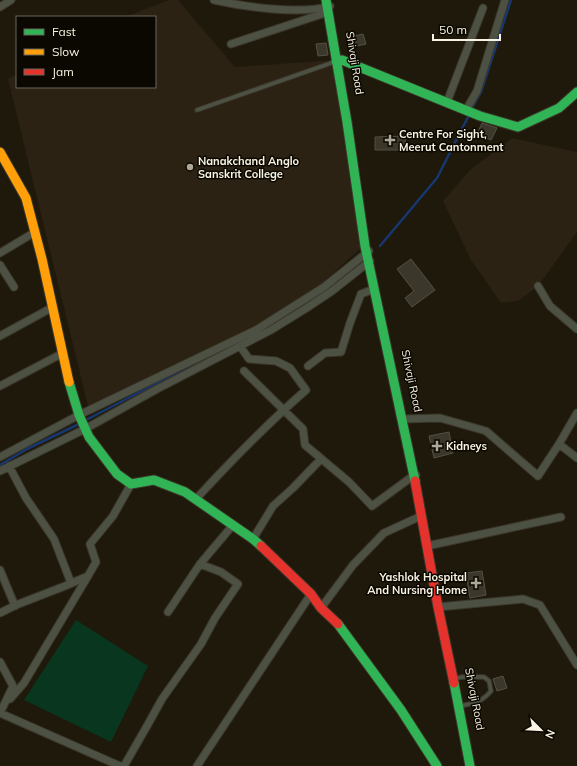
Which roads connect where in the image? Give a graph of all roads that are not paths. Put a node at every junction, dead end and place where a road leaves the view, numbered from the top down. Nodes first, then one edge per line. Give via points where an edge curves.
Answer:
1 (11, 0) edge
2 (214, 0) edge
3 (505, 0) edge
4 (329, 5) edge
5 (0, 7) edge
6 (483, 8) dead end
7 (231, 44) dead end
8 (339, 60) junction
9 (577, 92) edge
10 (447, 102) junction
11 (197, 110) dead end
12 (467, 111) junction
13 (0, 152) edge
14 (35, 232) junction
15 (0, 253) edge
16 (370, 256) junction
17 (0, 265) edge
18 (14, 286) dead end
19 (538, 286) dead end
20 (374, 289) junction
21 (52, 307) junction
22 (577, 329) edge
23 (0, 336) edge
24 (240, 346) junction
25 (63, 353) junction
26 (308, 366) dead end
27 (244, 371) dead end
28 (0, 386) edge
29 (284, 410) junction
30 (577, 413) edge
31 (80, 417) junction
32 (404, 419) junction
33 (85, 428) junction
34 (559, 444) junction
35 (0, 457) edge
36 (577, 458) edge
37 (321, 459) junction
38 (9, 466) junction
39 (0, 471) edge
40 (416, 475) junction
41 (131, 484) junction
42 (196, 499) junction
43 (421, 516) junction
44 (561, 517) dead end
45 (233, 525) junction
46 (253, 539) junction
47 (430, 545) junction
48 (200, 564) junction
49 (0, 570) edge
50 (88, 576) junction
51 (71, 584) junction
52 (311, 594) junction
53 (15, 606) junction
54 (441, 606) junction
55 (321, 608) junction
56 (168, 612) dead end
57 (0, 613) edge
58 (0, 662) edge
59 (577, 664) edge
60 (456, 678) junction
61 (461, 706) junction
62 (0, 713) edge
63 (0, 717) edge
64 (120, 766) edge
65 (124, 766) edge
66 (197, 766) edge
67 (437, 766) edge
68 (470, 766) edge
69 (476, 766) edge

1 - 5 street
2 - 4 street via 276,9 306,9
3 - 12 street via 477,91
4 - 7 street
4 - 8 main road, Shivaji Road
6 - 10 street
8 - 10 main road
8 - 11 lane
8 - 16 main road, Shivaji Road
9 - 12 main road via 559,108 518,127
10 - 12 main road
13 - 14 main road via 26,198
14 - 15 street
14 - 21 main road
16 - 20 main road
16 - 24 street via 332,291 271,330
16 - 31 street via 256,330
16 - 32 main road, Shivaji Road
17 - 18 street
19 - 22 street via 550,306
20 - 26 street via 361,294 341,352 325,353
20 - 32 main road
21 - 23 street
21 - 25 main road
24 - 29 street via 249,359 276,361 290,368 306,390
24 - 33 street
25 - 28 street
25 - 31 main road
27 - 29 street
29 - 37 street via 303,429 305,445
29 - 42 street
30 - 34 street
31 - 33 main road
31 - 35 street
32 - 34 street via 440,418 486,431 538,476
32 - 40 main road, Shivaji Road
33 - 38 street
33 - 41 main road via 117,474
34 - 36 street
37 - 40 street via 372,506
37 - 46 street via 273,506
38 - 39 street
38 - 51 street via 26,498 54,539
40 - 43 main road
40 - 47 main road, Shivaji Road
41 - 42 main road via 154,480
41 - 50 street via 113,516 90,544 96,562
42 - 45 main road
43 - 47 main road
43 - 55 street via 384,534 353,565
44 - 47 street
45 - 46 main road
45 - 48 street
46 - 52 main road
47 - 54 main road, Shivaji Road
48 - 56 street
48 - 65 street via 221,572 238,584 201,644 162,699
49 - 53 street
50 - 51 street
50 - 62 street via 24,683
51 - 53 street
52 - 55 main road
52 - 66 street
53 - 57 street
54 - 59 street via 523,599 540,605
54 - 60 main road, Shivaji Road
55 - 67 main road via 335,620
58 - 62 street via 13,686
60 - 61 main road, Shivaji Road
60 - 61 lane via 484,677 489,681 491,691 486,698
61 - 68 main road
61 - 69 main road, Shivaji Road
62 - 63 street
62 - 64 street

